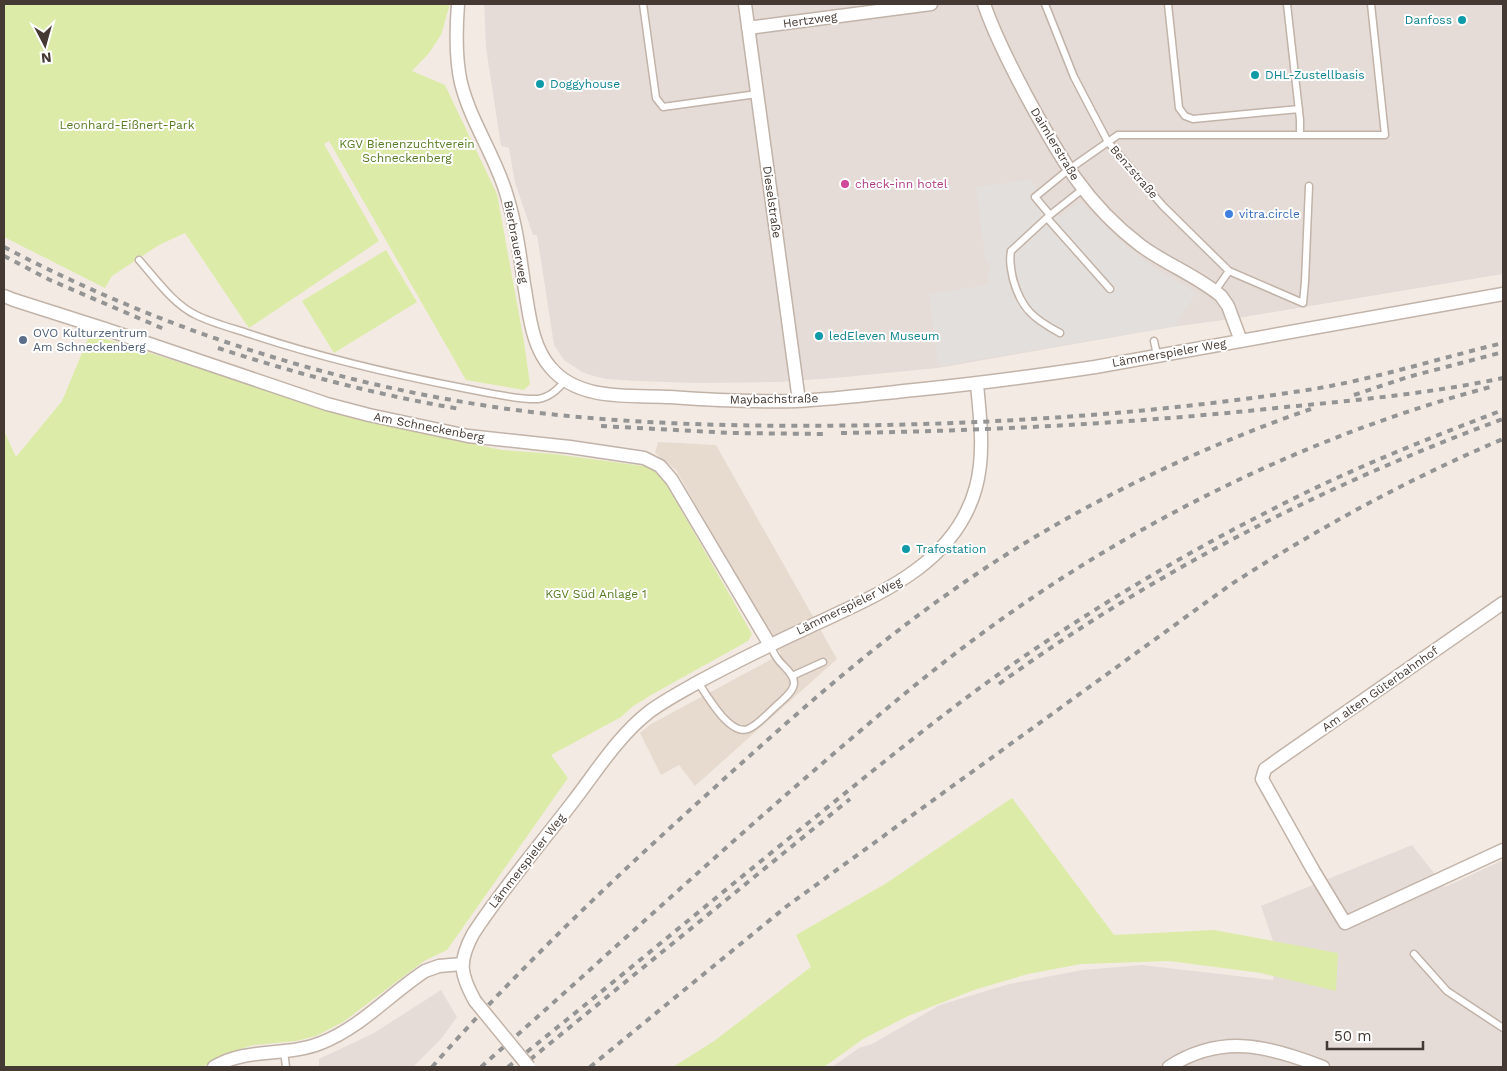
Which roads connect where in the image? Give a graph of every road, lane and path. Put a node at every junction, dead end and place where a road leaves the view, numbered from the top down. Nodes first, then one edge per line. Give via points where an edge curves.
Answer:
1 (458, 4) edge
2 (643, 4) edge
3 (745, 4) edge
4 (931, 4) edge
5 (984, 4) edge
6 (1045, 4) edge
7 (1168, 4) edge
8 (1286, 4) edge
9 (1371, 4) edge
10 (748, 28) junction
11 (757, 94) junction
12 (1299, 109) junction
13 (1300, 134) junction
14 (1108, 142) junction
15 (1068, 170) junction
16 (1309, 186) dead end
17 (1083, 189) junction
18 (1048, 216) junction
19 (139, 260) dead end
20 (1229, 271) junction
21 (1110, 289) dead end
22 (1215, 291) junction
23 (1503, 294) edge
24 (4, 296) edge
25 (1060, 333) dead end
26 (1241, 340) junction
27 (1154, 341) dead end
28 (1157, 355) junction
29 (568, 383) junction
30 (977, 384) junction
31 (799, 401) junction
32 (1503, 603) edge
33 (770, 645) junction
34 (823, 662) dead end
35 (792, 676) junction
36 (698, 682) junction
37 (1503, 850) edge
38 (1414, 954) dead end
39 (462, 964) junction
40 (1503, 1028) edge
41 (284, 1051) junction
42 (214, 1067) edge
43 (286, 1067) edge
44 (529, 1067) edge
45 (1170, 1067) edge
46 (1323, 1067) edge

1 - 29 street, Bierbrauerweg via 456,42 461,84 507,194 535,337 546,362
2 - 11 lane via 656,98 663,106
3 - 10 street, Dieselstraße
4 - 10 street, Hertzweg
5 - 15 street, Daimlerstraße via 1006,57
6 - 14 lane, Benzstraße via 1074,77
7 - 12 lane via 1179,108 1185,116 1193,120
8 - 12 lane
9 - 13 lane via 1386,135
10 - 11 street, Dieselstraße
11 - 31 street, Dieselstraße
12 - 13 lane
13 - 14 lane via 1118,135
14 - 15 lane
14 - 20 lane, Benzstraße via 1163,206
15 - 17 street, Daimlerstraße
15 - 18 lane via 1035,197
16 - 20 lane via 1303,303
17 - 18 lane
17 - 22 street, Daimlerstraße via 1140,244
18 - 21 lane
18 - 25 lane via 1010,251 1009,260 1016,290 1026,310
19 - 29 lane via 182,307 197,316 284,345 390,372 525,398 537,399 553,394
20 - 22 lane
22 - 26 street, Daimlerstraße via 1228,306
23 - 26 street, Lämmerspieler Weg
24 - 33 street, Am Schneckenberg via 277,388 369,415 468,436 570,447 653,462 672,480
26 - 28 street, Lämmerspieler Weg
27 - 28 lane
28 - 30 street, Lämmerspieler Weg
29 - 31 street, Maybachstraße via 597,393 616,395
30 - 31 street, Maybachstraße
30 - 33 street, Lämmerspieler Weg via 980,468 968,507 948,540 928,561 896,584
32 - 37 street, Am alten Güterbahnhof via 1264,769 1262,779 1345,923
33 - 35 lane via 776,658
33 - 36 street, Lämmerspieler Weg
34 - 35 lane
35 - 36 lane via 792,690 752,727 742,730 732,726
36 - 39 street, Lämmerspieler Weg via 651,710 629,730 482,920 465,949
38 - 40 lane via 1447,991
39 - 41 street via 430,968 337,1036 310,1047
39 - 44 street, bridge via 464,979 475,1001
41 - 42 street via 239,1056
41 - 43 lane
45 - 46 street via 1200,1052 1240,1045 1276,1050

